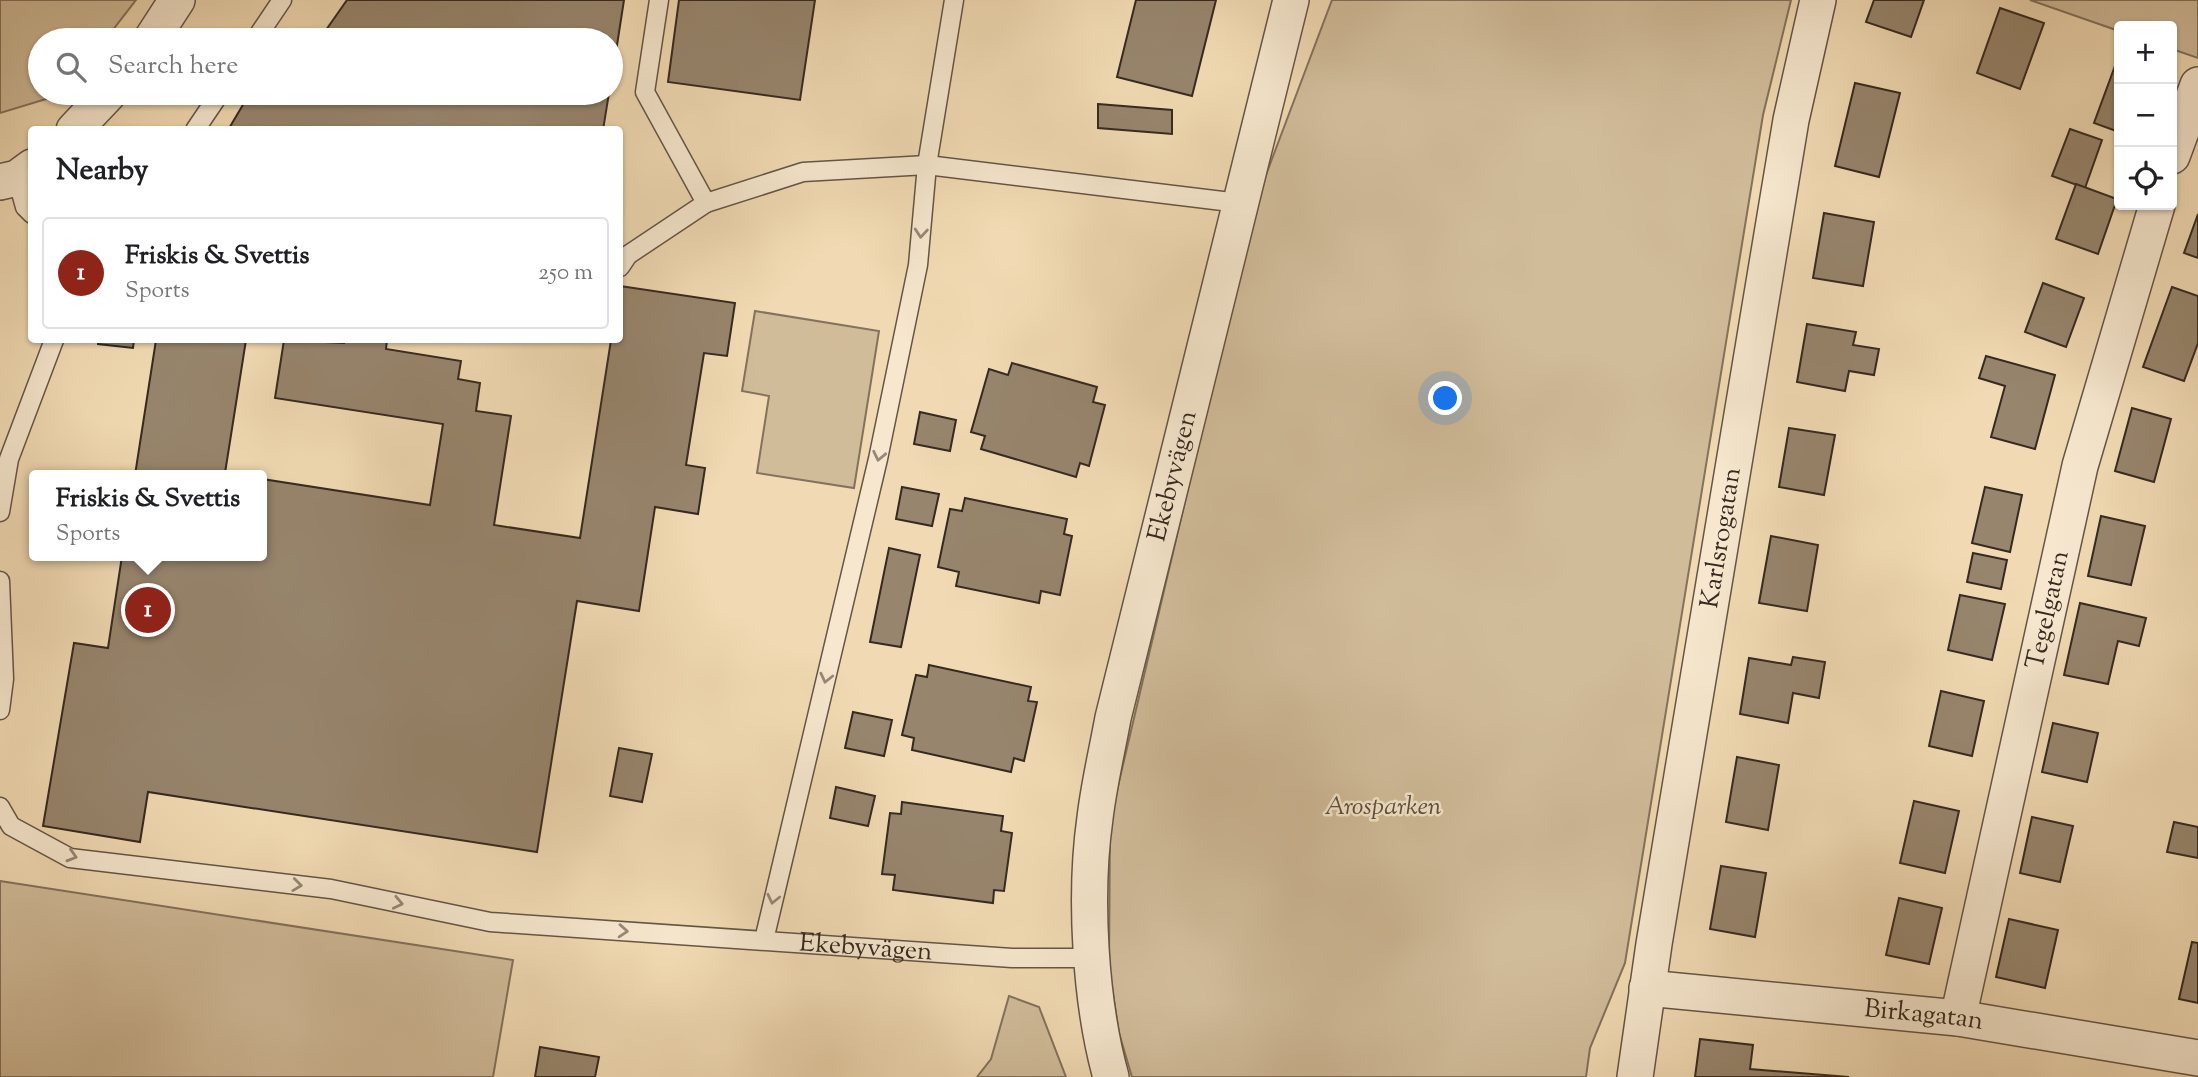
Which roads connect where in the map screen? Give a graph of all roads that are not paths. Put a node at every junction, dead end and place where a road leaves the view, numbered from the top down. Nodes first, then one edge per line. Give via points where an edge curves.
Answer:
1 (177, 0) edge
2 (282, 0) edge
3 (659, 0) edge
4 (954, 0) edge
5 (1291, 0) edge
6 (1818, 0) edge
7 (158, 28) edge
8 (263, 28) edge
9 (2198, 85) edge
10 (98, 105) edge
11 (212, 105) edge
12 (78, 126) edge
13 (198, 126) edge
14 (2175, 147) edge
15 (928, 165) junction
16 (16, 176) edge
17 (706, 203) junction
18 (1239, 203) junction
19 (28, 210) edge
20 (2156, 210) edge
21 (623, 263) edge
22 (53, 343) edge
23 (0, 512) edge
24 (0, 581) edge
25 (0, 710) edge
26 (0, 807) edge
27 (764, 940) junction
28 (1093, 958) junction
29 (1647, 988) junction
30 (1958, 1018) junction
31 (2198, 1058) edge
32 (1111, 1077) edge
33 (1635, 1077) edge

1 - 7 street
2 - 8 lane
3 - 17 lane via 645,92
4 - 15 lane
5 - 18 street, Ekebyvägen
6 - 29 street, Karlsrogatan via 1791,120
9 - 14 street
10 - 12 street
11 - 13 lane
15 - 17 lane via 803,172
15 - 18 lane
15 -> 27 lane via 918,265 878,459
16 - 19 lane
17 - 21 lane
18 - 28 street, Ekebyvägen via 1113,718 1094,820
20 - 30 street, Tegelgatan via 2080,466
22 - 23 lane via 9,459
24 - 25 lane via 4,679
26 -> 27 lane, Ekebyvägen via 11,826 70,858 331,889 490,922
27 - 28 lane, Ekebyvägen via 1012,958
28 - 32 street, Ekebyvägen via 1100,1036
29 - 30 street, Birkagatan
29 - 33 street, Karlsrogatan
30 - 31 street, Birkagatan

